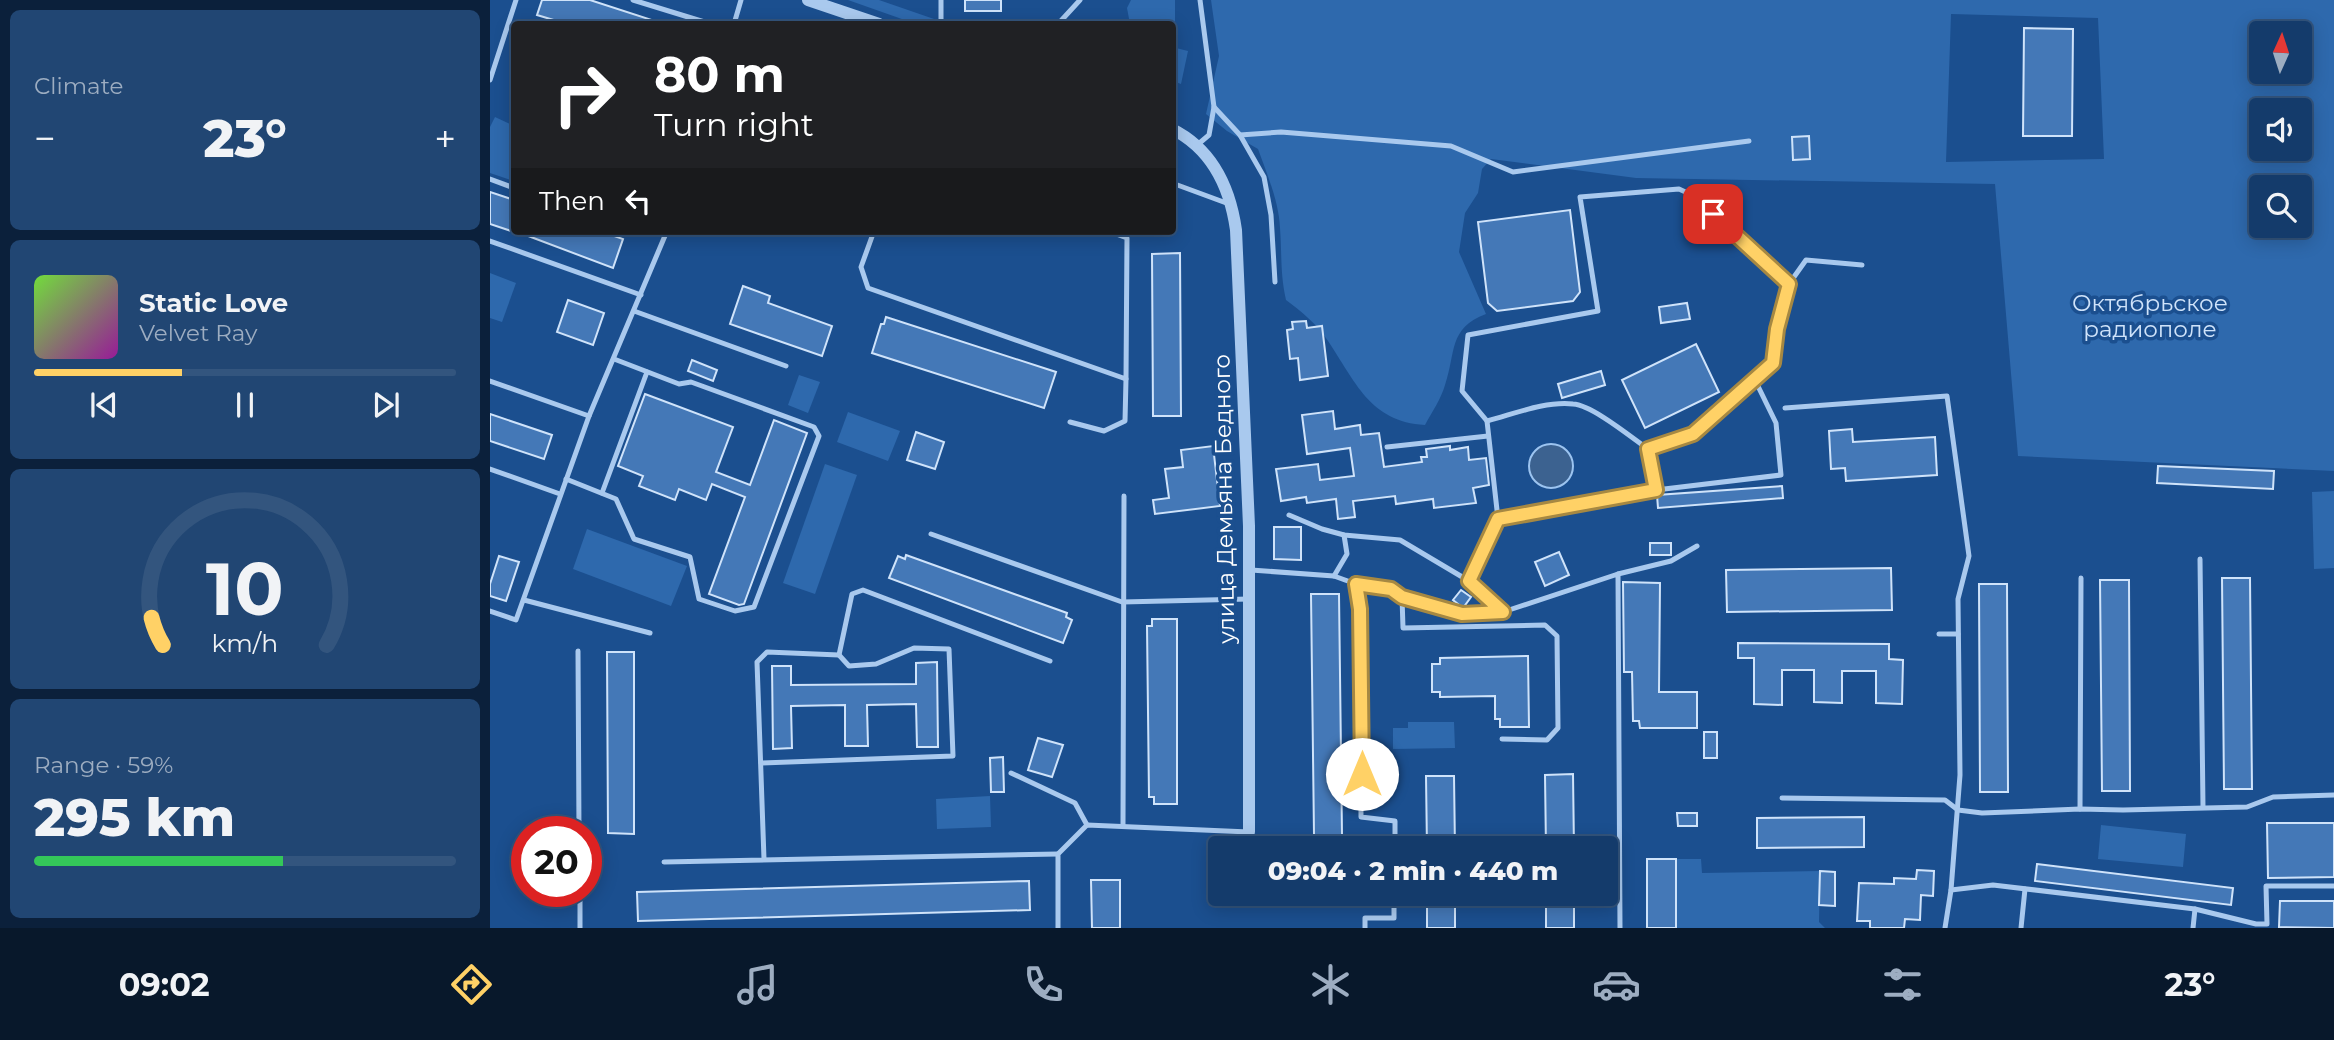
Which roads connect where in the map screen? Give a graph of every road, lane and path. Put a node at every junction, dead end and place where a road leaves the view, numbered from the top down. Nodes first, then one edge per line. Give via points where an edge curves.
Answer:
1 (516, 0) edge
2 (633, 0) edge
3 (741, 0) edge
4 (808, 0) edge
5 (941, 0) edge
6 (1080, 0) edge
7 (1200, 0) edge
8 (512, 21) edge
9 (700, 21) edge
10 (735, 21) edge
11 (870, 21) edge
12 (941, 21) edge
13 (1061, 21) edge
14 (511, 28) edge
15 (490, 53) edge
16 (498, 56) junction
17 (490, 80) edge
18 (1214, 107) junction
19 (1176, 131) edge
20 (1240, 135) junction
21 (1749, 141) dead end
22 (1196, 146) junction
23 (490, 179) edge
24 (1176, 185) edge
25 (511, 187) edge
26 (1233, 206) junction
27 (665, 235) edge
28 (873, 235) edge
29 (1120, 235) edge
30 (490, 242) edge
31 (1862, 265) dead end
32 (1275, 282) dead end
33 (1789, 284) junction
34 (641, 295) junction
35 (634, 311) junction
36 (614, 359) junction
37 (786, 366) dead end
38 (648, 372) junction
39 (1754, 378) junction
40 (1126, 379) junction
41 (490, 381) edge
42 (1785, 408) dead end
43 (589, 416) junction
44 (1487, 421) junction
45 (1070, 422) dead end
46 (1488, 436) junction
47 (1387, 447) dead end
48 (1648, 449) junction
49 (490, 469) edge
50 (566, 479) junction
51 (1656, 490) junction
52 (602, 493) junction
53 (560, 494) junction
54 (1124, 496) dead end
55 (1289, 515) dead end
56 (1498, 519) junction
57 (931, 534) dead end
58 (1344, 534) junction
59 (1697, 546) dead end
60 (2200, 559) dead end
61 (1249, 570) junction
62 (1618, 574) junction
63 (1334, 576) junction
64 (2081, 578) dead end
65 (1469, 581) junction
66 (1356, 584) junction
67 (1402, 597) junction
68 (1249, 599) junction
69 (524, 600) junction
70 (1122, 602) junction
71 (490, 611) edge
72 (1503, 612) junction
73 (650, 633) dead end
74 (1939, 634) dead end
75 (1958, 634) junction
76 (578, 651) dead end
77 (839, 655) junction
78 (1051, 661) dead end
79 (1502, 739) dead end
80 (761, 763) junction
81 (1011, 774) dead end
82 (2334, 795) edge
83 (1782, 798) dead end
84 (2203, 807) junction
85 (2080, 809) junction
86 (1958, 810) junction
87 (579, 816) edge
88 (1087, 825) junction
89 (1124, 826) junction
90 (1249, 832) joint
91 (1395, 836) edge
92 (1058, 854) junction
93 (764, 859) junction
94 (664, 862) dead end
95 (2334, 886) edge
96 (2025, 889) junction
97 (1951, 890) junction
98 (1394, 906) edge
99 (580, 907) edge
100 (2195, 909) junction
101 (580, 928) edge
102 (1058, 928) edge
103 (1365, 928) edge
104 (1620, 928) edge
105 (1945, 928) edge
106 (2021, 928) edge
107 (2193, 928) edge

1 - 8 lane
2 - 9 lane
3 - 10 lane
4 - 11 street
5 - 12 lane
6 - 13 lane
7 - 18 lane
14 - 16 lane
15 - 16 lane
16 - 17 lane
18 - 20 lane
18 - 22 lane via 1209,135
19 - 22 street, улица Демьяна Бедного
20 - 21 lane via 1281,132 1451,145 1513,172
20 - 32 lane via 1264,177 1272,215
22 - 26 street, улица Демьяна Бедного via 1217,170
23 - 25 lane
24 - 26 lane
26 - 61 street, улица Демьяна Бедного
27 - 34 lane
28 - 40 lane via 861,267 868,288
29 - 40 lane via 1126,237
30 - 34 lane
31 - 33 lane via 1806,260
33 - 39 lane via 1773,363
33 - 44 lane via 1693,196 1679,189 1580,197 1598,311 1468,335 1462,391
34 - 35 lane
35 - 36 lane
35 - 37 lane
36 - 38 lane
36 - 43 lane
38 - 52 lane
38 - 52 lane via 679,384 691,382 814,427 819,436 754,607 735,611 699,598 690,557 634,539 616,499
39 - 48 lane via 1693,434
39 - 51 lane via 1776,423 1781,475
40 - 45 lane via 1125,421 1104,431
41 - 43 lane
42 - 75 lane via 1947,396 1969,556 1958,599
43 - 50 lane
44 - 46 lane
44 - 48 lane via 1544,406 1575,404
46 - 47 lane
46 - 56 lane
48 - 51 lane
49 - 53 lane
50 - 52 lane
50 - 53 lane
51 - 56 lane
53 - 69 lane
54 - 70 lane
55 - 58 lane
56 - 65 lane
57 - 70 lane
58 - 63 lane via 1347,554
58 - 65 lane via 1400,540
59 - 62 lane via 1671,561
60 - 84 lane
61 - 63 lane
61 - 68 street, улица Демьяна Бедного
62 - 72 lane
62 - 104 lane
63 - 66 lane
64 - 85 lane
65 - 72 lane
66 - 67 lane via 1391,589
66 - 91 lane via 1361,817 1395,821
67 - 72 lane via 1462,614
67 - 79 lane via 1403,628 1545,625 1557,636 1558,728 1547,740
68 - 70 lane
68 - 90 street, улица Демьяна Бедного
69 - 71 lane via 516,620
69 - 73 lane
70 - 89 lane
74 - 75 lane
75 - 86 lane
76 - 87 lane
77 - 78 lane via 852,594 863,590
77 - 80 lane via 767,652 757,663
77 - 80 lane via 849,666 876,664 914,648 949,649 953,756
80 - 93 lane
81 - 88 lane via 1075,803
82 - 84 lane via 2273,797 2247,807
83 - 86 lane via 1945,800
84 - 85 lane
85 - 86 lane
86 - 97 lane
88 - 89 lane
88 - 92 lane
89 - 90 lane
92 - 93 lane
92 - 102 lane
93 - 94 lane
95 - 100 lane via 2266,886 2267,924
96 - 97 lane via 1993,885
96 - 100 lane
96 - 106 lane
97 - 105 lane
98 - 103 lane via 1394,918 1365,918
99 - 101 lane
100 - 107 lane

